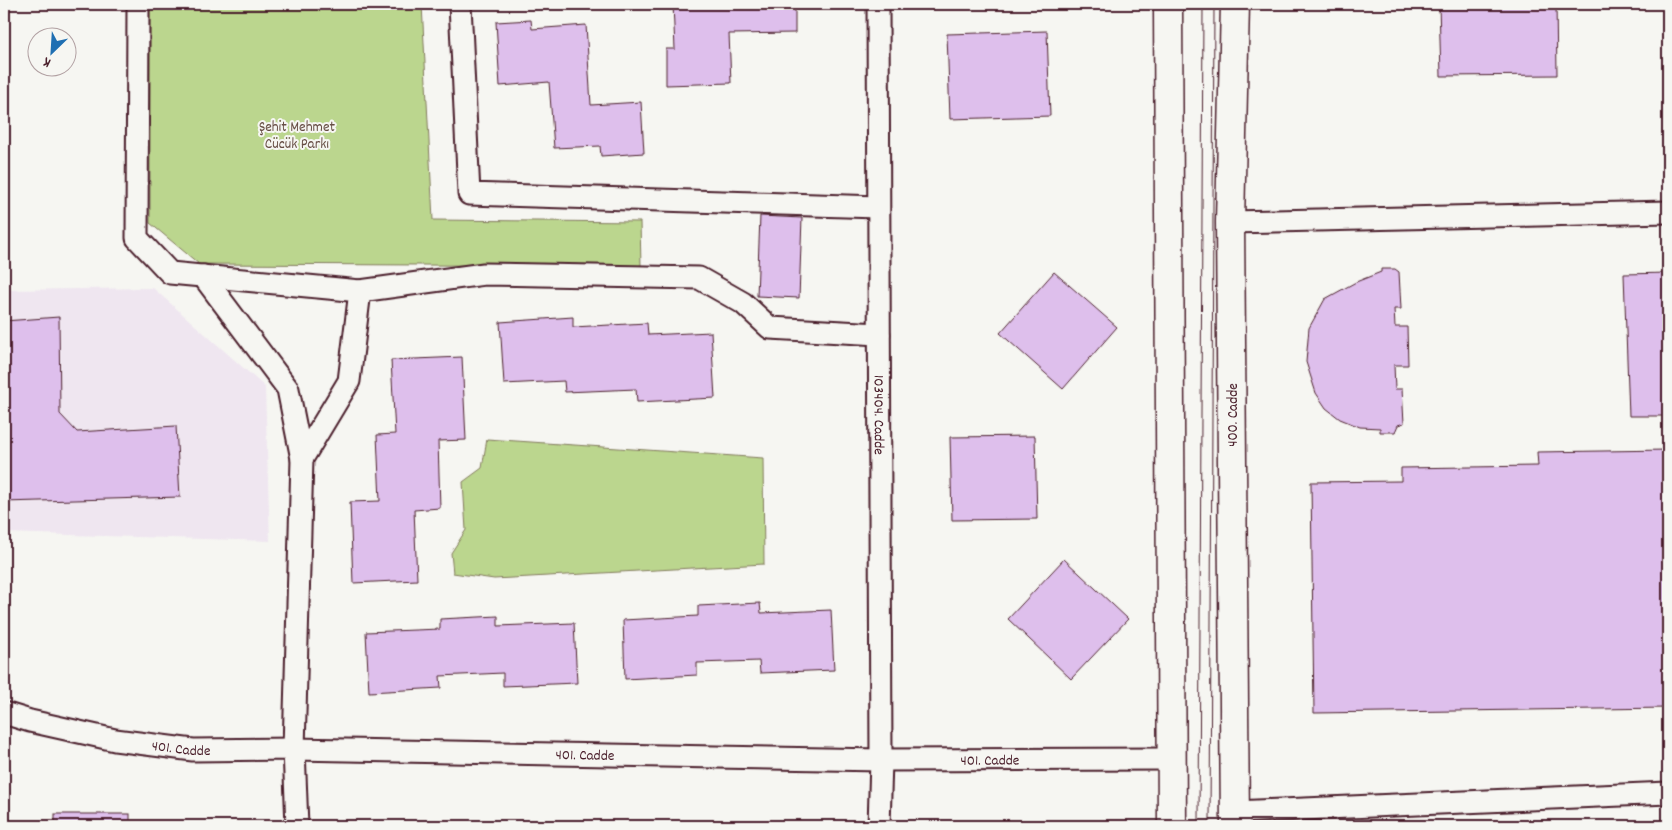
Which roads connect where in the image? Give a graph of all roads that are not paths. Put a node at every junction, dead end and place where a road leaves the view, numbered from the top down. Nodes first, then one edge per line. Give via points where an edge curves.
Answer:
1 (138, 4) edge
2 (460, 4) edge
3 (878, 4) edge
4 (1168, 4) edge
5 (1235, 4) edge
6 (878, 207) junction
7 (1668, 212) edge
8 (1230, 222) junction
9 (204, 276) junction
10 (360, 291) junction
11 (879, 334) junction
12 (302, 459) junction
13 (4, 713) edge
14 (294, 749) junction
15 (1171, 759) junction
16 (880, 760) junction
17 (1668, 793) edge
18 (1235, 819) edge
19 (297, 826) edge
20 (878, 826) edge
21 (1172, 826) edge

1 - 9 street via 137,238 170,273
2 - 6 street via 469,194
3 - 6 street, 103404. Cadde
4 - 15 main road
5 - 8 main road, 400. Cadde
6 - 11 street, 103404. Cadde
7 - 8 street
8 - 18 main road, 400. Cadde
9 - 10 street
9 - 12 street via 288,389
10 - 11 street via 484,274 699,278 743,303 770,328
10 - 12 street via 349,381
11 - 16 street, 103404. Cadde
12 - 14 street
13 - 14 street, 401. Cadde via 115,740 193,750
14 - 16 street, 401. Cadde
14 - 19 street
15 - 16 street, 401. Cadde
15 - 21 main road
16 - 20 street, 103404. Cadde
17 - 18 street

